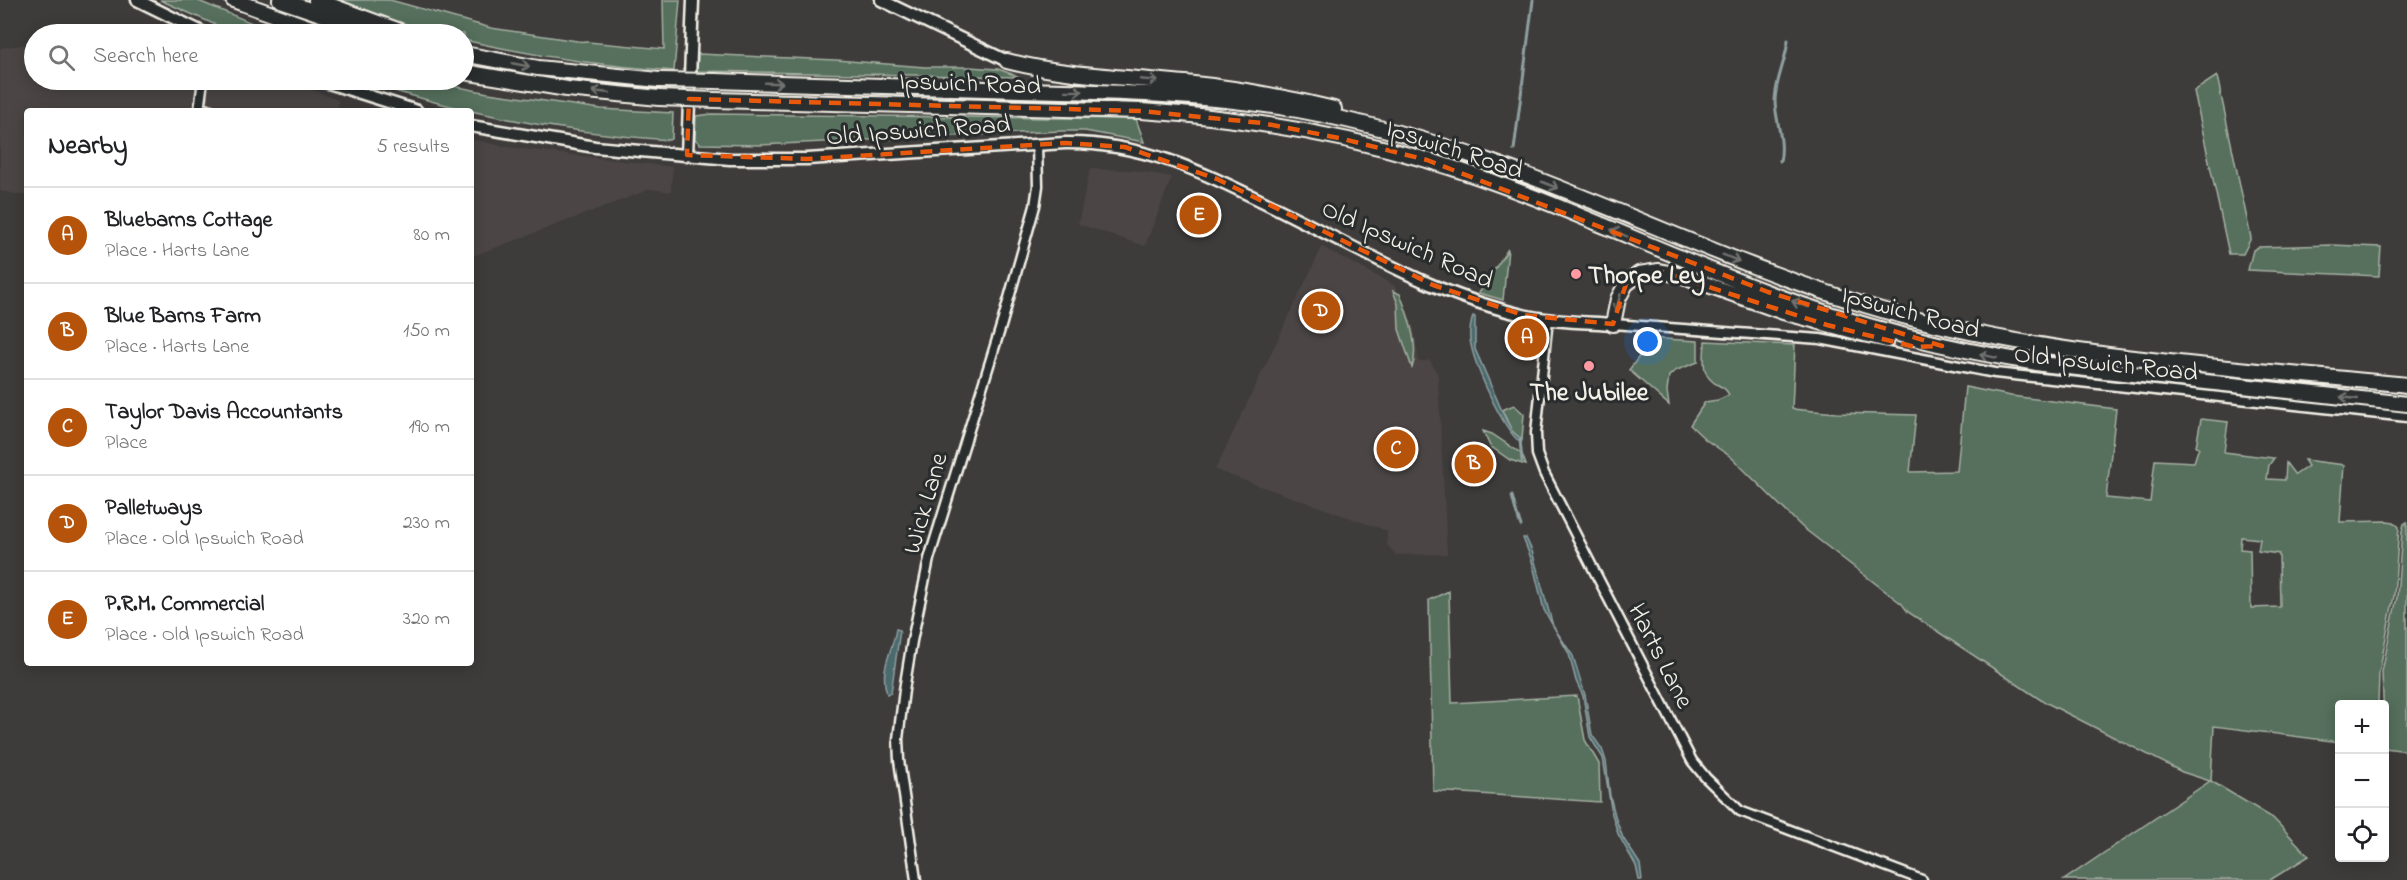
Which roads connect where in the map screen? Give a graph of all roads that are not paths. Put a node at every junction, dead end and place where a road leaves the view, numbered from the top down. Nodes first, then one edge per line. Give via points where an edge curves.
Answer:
1 (137, 0) edge
2 (233, 0) edge
3 (280, 0) edge
4 (316, 0) edge
5 (693, 0) edge
6 (881, 0) edge
7 (186, 24) edge
8 (300, 24) edge
9 (351, 24) edge
10 (381, 24) edge
11 (474, 56) edge
12 (1007, 61) joint
13 (474, 74) edge
14 (202, 90) edge
15 (351, 90) edge
16 (199, 108) edge
17 (408, 108) edge
18 (474, 127) edge
19 (1037, 144) junction
20 (687, 155) junction
21 (1486, 161) junction
22 (1548, 319) junction
23 (1613, 324) junction
24 (1942, 346) junction
25 (2407, 385) edge
26 (2407, 404) edge
27 (2407, 417) edge
28 (916, 880) edge
29 (1923, 880) edge

1 - 7 street
2 - 8 highway
3 - 9 highway
4 - 10 highway
5 - 20 street
6 - 12 street
11 -> 21 highway, Ipswich Road, bridge via 538,68 659,80 1157,93 1235,100 1359,123
12 -> 21 highway via 1041,69 1188,83 1314,104 1413,130
24 -> 13 highway, Ipswich Road, bridge via 1789,300 1532,197 1427,160 1339,138 1251,122 1141,111 659,98 567,89
14 - 16 street
15 - 17 street
18 - 20 street, Old Ipswich Road via 595,147
19 - 20 street, Old Ipswich Road via 807,159
19 - 22 street, Old Ipswich Road via 1125,147 1179,162 1433,285 1523,315
19 - 28 street, Wick Lane via 1035,206 929,559 912,641 898,740
21 -> 25 highway, Ipswich Road via 1749,266 1865,305 1963,331 2108,354
22 - 23 street, Old Ipswich Road
22 - 29 street, Harts Lane via 1537,454 1692,761 1740,811
24 -> 23 highway via 1915,346 1827,325 1659,270 1639,274 1626,285 1618,299
23 - 27 street, Old Ipswich Road via 1820,339 1995,373
26 -> 24 highway, Ipswich Road via 2050,365

